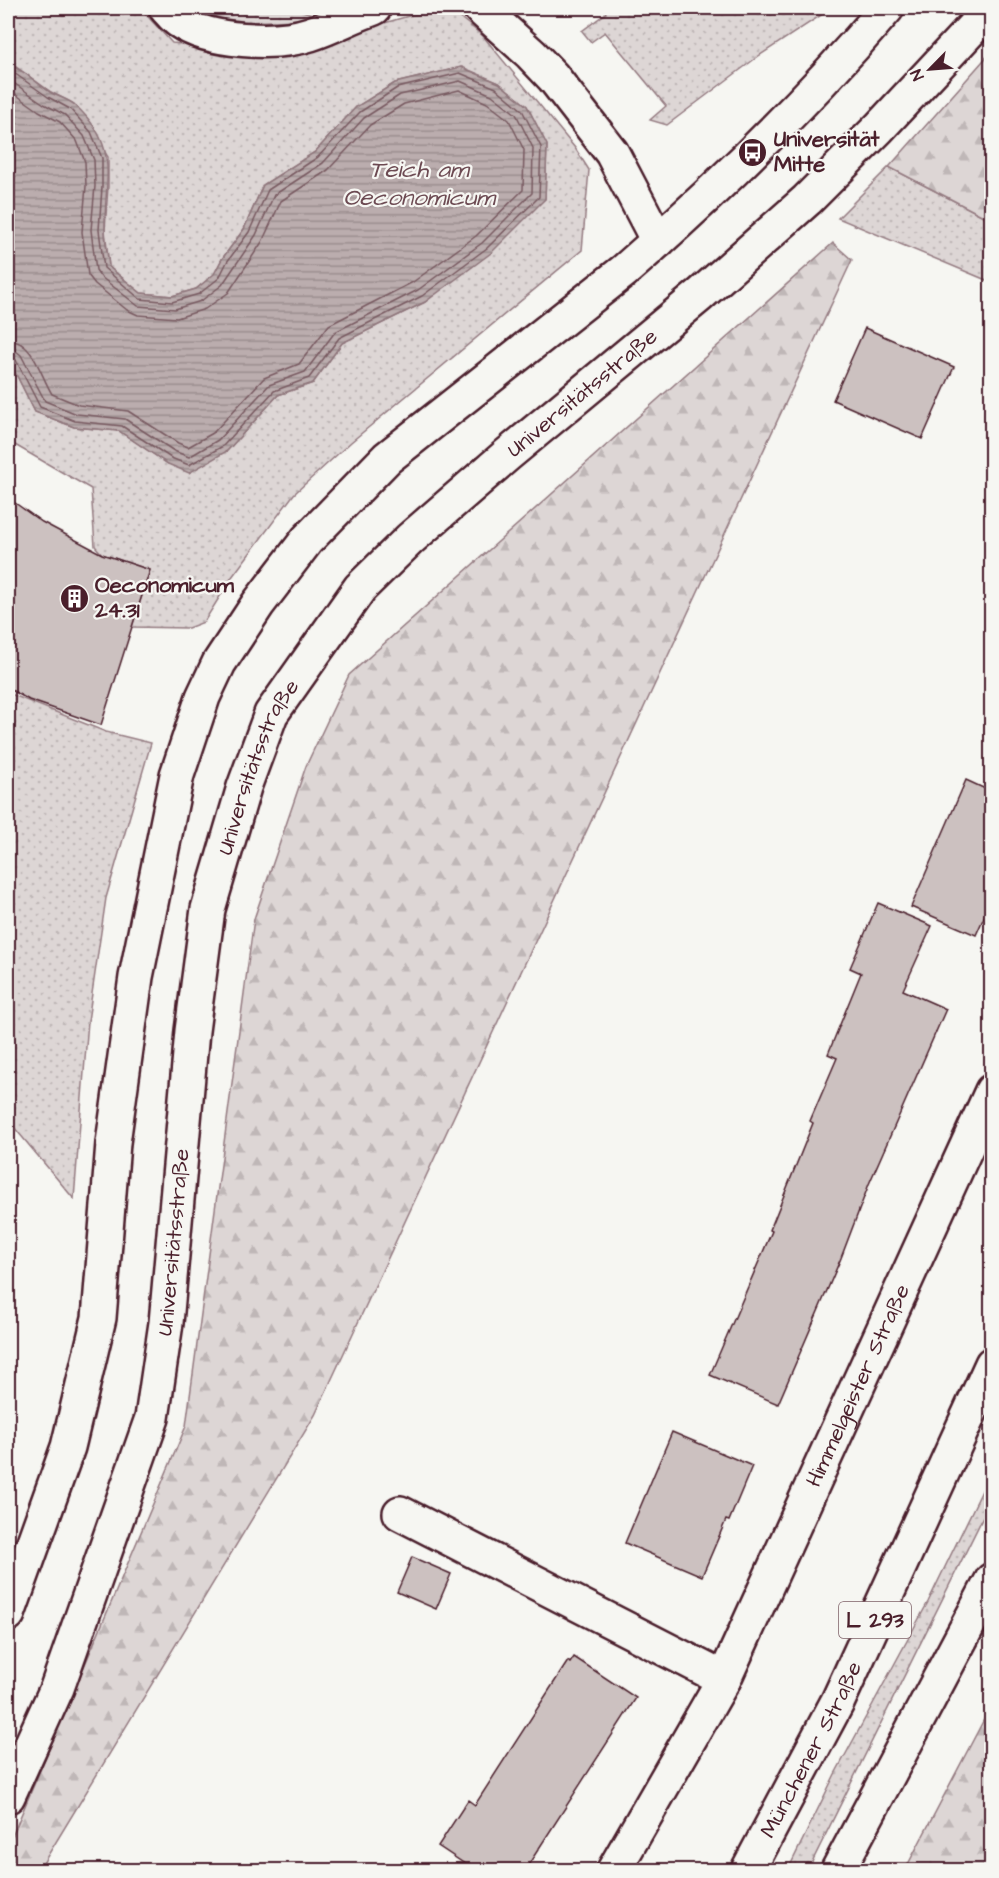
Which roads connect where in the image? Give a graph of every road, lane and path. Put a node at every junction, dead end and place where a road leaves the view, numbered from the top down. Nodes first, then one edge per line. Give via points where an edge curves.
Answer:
1 (166, 8) edge
2 (374, 8) edge
3 (480, 8) edge
4 (887, 8) edge
5 (991, 8) edge
6 (658, 241) junction
7 (992, 1091) edge
8 (992, 1364) edge
9 (400, 1513) dead end
10 (992, 1580) edge
11 (8, 1614) edge
12 (724, 1679) junction
13 (8, 1796) edge
14 (614, 1870) edge
15 (748, 1870) edge
16 (838, 1870) edge

1 - 2 main road via 178,21 199,31 281,40 310,34
3 - 6 main road via 546,69 612,153
4 - 6 main road via 753,152
5 - 13 main road, Universitätsstraße via 807,200 700,295 489,470 360,588 271,714 244,786 208,909 192,1030 166,1323 152,1418 57,1688
6 - 11 main road via 387,458 307,540 258,603 219,663 203,697 177,775 136,977 113,1143 99,1318 68,1447
7 - 12 main road, Himmelgeister Straße
8 - 15 main road, Münchener Straße / L 293 via 838,1701
9 - 12 main road
10 - 16 main road
12 - 14 main road, Himmelgeister Straße

